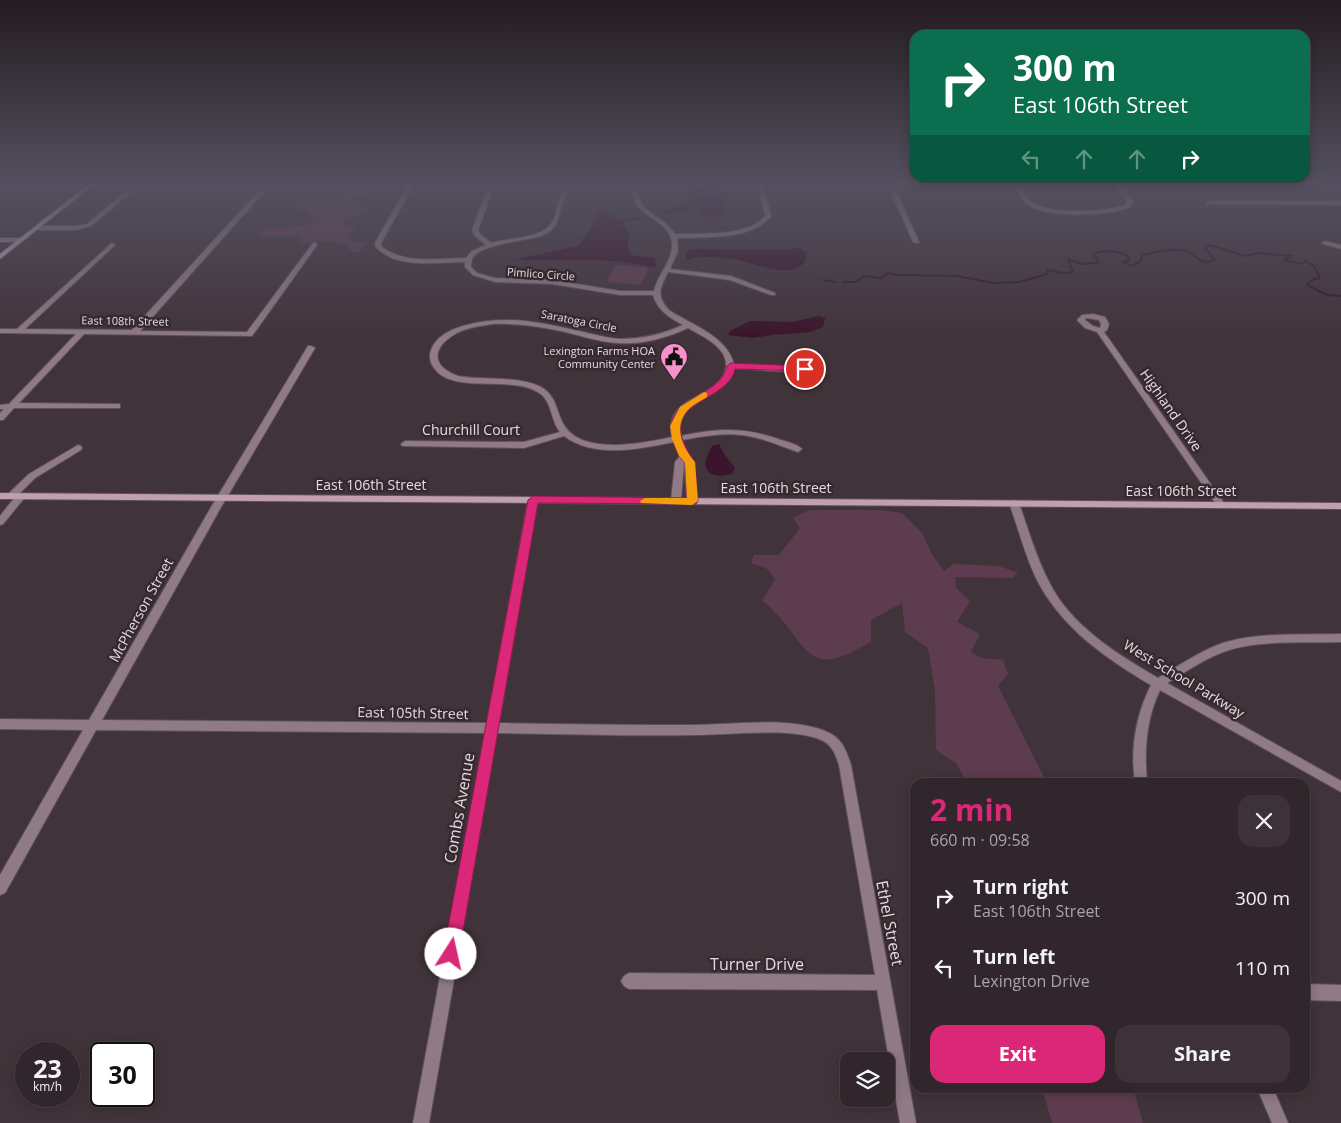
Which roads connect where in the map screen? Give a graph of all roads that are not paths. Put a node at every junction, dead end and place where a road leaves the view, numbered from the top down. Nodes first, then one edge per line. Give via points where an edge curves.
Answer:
1 (28, 235) edge
2 (222, 235) edge
3 (382, 235) edge
4 (478, 235) edge
5 (535, 235) edge
6 (681, 235) edge
7 (913, 235) edge
8 (673, 236) joint
9 (0, 240) edge
10 (21, 240) junction
11 (916, 242) dead end
12 (1325, 243) dead end
13 (315, 244) dead end
14 (112, 245) dead end
15 (490, 245) junction
16 (1341, 247) edge
17 (0, 257) edge
18 (467, 260) junction
19 (666, 270) junction
20 (656, 293) junction
21 (773, 294) dead end
22 (688, 325) junction
23 (1099, 330) dead end
24 (0, 331) edge
25 (19, 331) junction
26 (82, 332) junction
27 (136, 332) junction
28 (311, 348) dead end
29 (731, 366) junction
30 (818, 366) dead end
31 (117, 406) dead end
32 (0, 407) edge
33 (10, 407) junction
34 (0, 418) edge
35 (565, 432) junction
36 (676, 439) junction
37 (406, 444) dead end
38 (78, 448) dead end
39 (798, 449) dead end
40 (684, 456) junction
41 (0, 496) edge
42 (16, 496) junction
43 (223, 498) junction
44 (533, 500) junction
45 (676, 501) junction
46 (692, 501) junction
47 (1014, 504) junction
48 (1220, 505) junction
49 (1341, 506) edge
50 (0, 522) edge
51 (1341, 638) edge
52 (1158, 683) junction
53 (0, 724) edge
54 (94, 725) junction
55 (491, 729) junction
56 (825, 736) joint
57 (1141, 778) edge
58 (1341, 787) edge
59 (0, 888) edge
60 (629, 981) dead end
61 (884, 983) junction
62 (1310, 992) edge
63 (1341, 993) edge
64 (1267, 1093) edge
65 (421, 1123) edge
66 (908, 1123) edge
67 (1280, 1123) edge

1 - 10 street
2 - 27 street
3 - 18 street via 378,246 391,257
4 - 15 street
5 - 15 street
6 - 8 street
7 - 11 street
8 - 19 street via 674,253
9 - 10 street
10 - 17 street
12 - 16 street
13 - 27 street, East 108th Street via 249,334
14 - 25 street
15 - 18 street
18 - 20 street, Pimlico Circle via 472,272 495,280 552,282 620,293
19 - 20 street
19 - 21 street via 731,278
20 - 22 street via 660,305
22 - 29 street via 721,346 728,354
22 - 35 street, Saratoga Circle via 652,338 627,341 540,324 491,323 453,332 436,347 434,361 442,372 450,376 476,382 524,384 542,391 551,400 558,423
23 - 48 street, Highland Drive
24 - 25 street, East 108th Street
25 - 26 street, East 108th Street
26 - 27 street, East 108th Street
26 - 33 street
28 - 43 street, McPherson Street
29 - 30 street via 792,369
29 - 36 street via 722,383 688,404 680,414 675,426
31 - 33 street
32 - 33 street
33 - 34 street
35 - 36 street via 589,445 612,448
35 - 37 street, Churchill Court via 524,444
36 - 39 street via 716,432 740,432
36 - 40 street
38 - 42 street via 32,476
40 - 45 street via 679,462
40 - 46 street via 690,462
41 - 42 street, East 106th Street
42 - 43 street, East 106th Street
42 - 50 street
43 - 44 street, East 106th Street
43 - 54 street, McPherson Street
44 - 45 street, East 106th Street
44 - 55 street, Combs Avenue
45 - 46 street, East 106th Street
46 - 47 street, East 106th Street
47 - 48 street, East 106th Street
47 - 52 street, West School Parkway via 1034,560 1055,600 1090,637
48 - 49 street, East 106th Street
51 - 52 street via 1266,640 1228,646
52 - 57 street via 1149,702 1140,738
52 - 58 street, West School Parkway
53 - 54 street, East 105th Street
54 - 55 street, East 105th Street
54 - 59 street, McPherson Street
55 - 56 street, East 105th Street via 786,729
55 - 65 street, Combs Avenue
56 - 61 street, Ethel Street via 835,742 845,765
60 - 61 street, Turner Drive
61 - 66 street, Ethel Street
62 - 63 street
64 - 67 street

